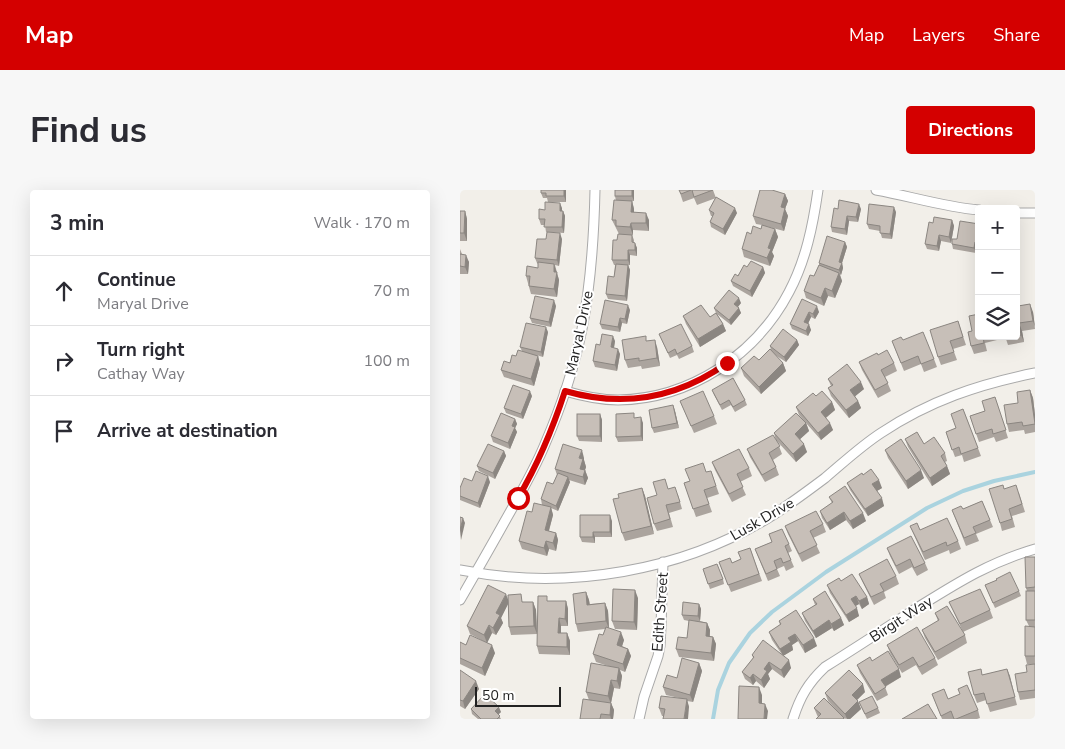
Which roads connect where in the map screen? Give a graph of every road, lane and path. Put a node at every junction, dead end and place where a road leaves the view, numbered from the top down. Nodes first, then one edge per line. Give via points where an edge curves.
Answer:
1 (595, 190) edge
2 (818, 190) edge
3 (876, 190) edge
4 (975, 209) edge
5 (1020, 213) edge
6 (1035, 213) edge
7 (1035, 374) edge
8 (565, 391) junction
9 (1035, 550) edge
10 (663, 562) junction
11 (460, 570) edge
12 (476, 573) junction
13 (460, 600) edge
14 (639, 719) edge
15 (793, 719) edge

1 - 8 street, Maryal Drive via 590,278 582,329
2 - 8 street via 805,253 789,291 766,327 736,356 719,369 681,388 643,398 600,399
3 - 4 street
5 - 6 street
7 - 10 street, Lusk Drive via 972,389 932,404 881,433 774,514 719,542
8 - 12 street, Maryal Drive via 545,446
9 - 15 street, Birgit Way via 988,566 960,580 825,668 804,692
10 - 12 street, Lusk Drive via 594,576 563,578
10 - 14 street, Edith Street via 660,646
11 - 12 street, Lusk Drive
12 - 13 street, Maryal Drive

